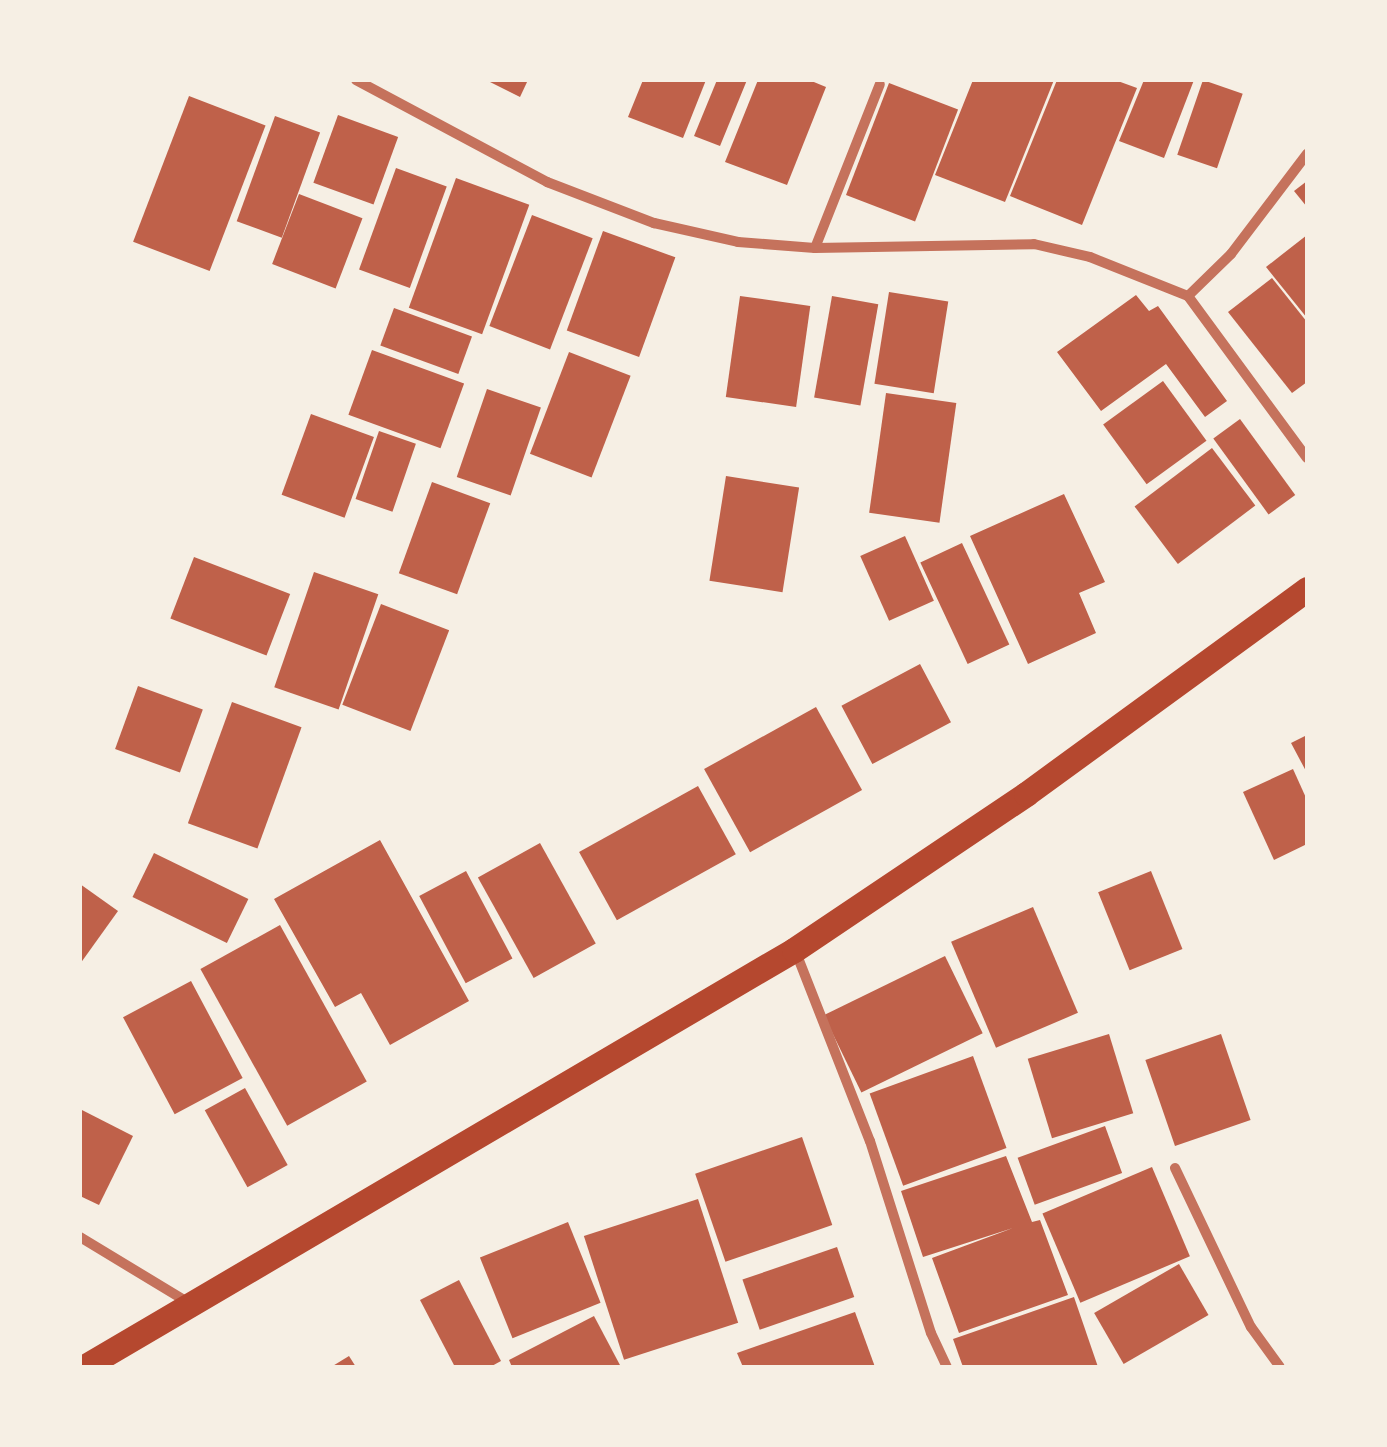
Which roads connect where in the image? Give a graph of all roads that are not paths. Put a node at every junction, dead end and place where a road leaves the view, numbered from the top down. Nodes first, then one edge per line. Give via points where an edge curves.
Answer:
1 (356, 80) edge
2 (880, 84) dead end
3 (1307, 154) edge
4 (815, 248) junction
5 (1188, 296) junction
6 (1307, 458) edge
7 (1307, 589) edge
8 (794, 950) junction
9 (1175, 1168) dead end
10 (80, 1237) edge
11 (194, 1306) junction
12 (84, 1367) edge
13 (947, 1367) edge
14 (1280, 1367) edge

1 - 4 street via 547,182 654,223 738,242
2 - 4 street
3 - 5 street via 1231,254
4 - 5 street via 1034,244 1090,257
5 - 6 street
7 - 8 main road via 1026,794
8 - 11 main road
8 - 13 street via 870,1141
9 - 14 street via 1251,1328
10 - 11 street
11 - 12 main road

